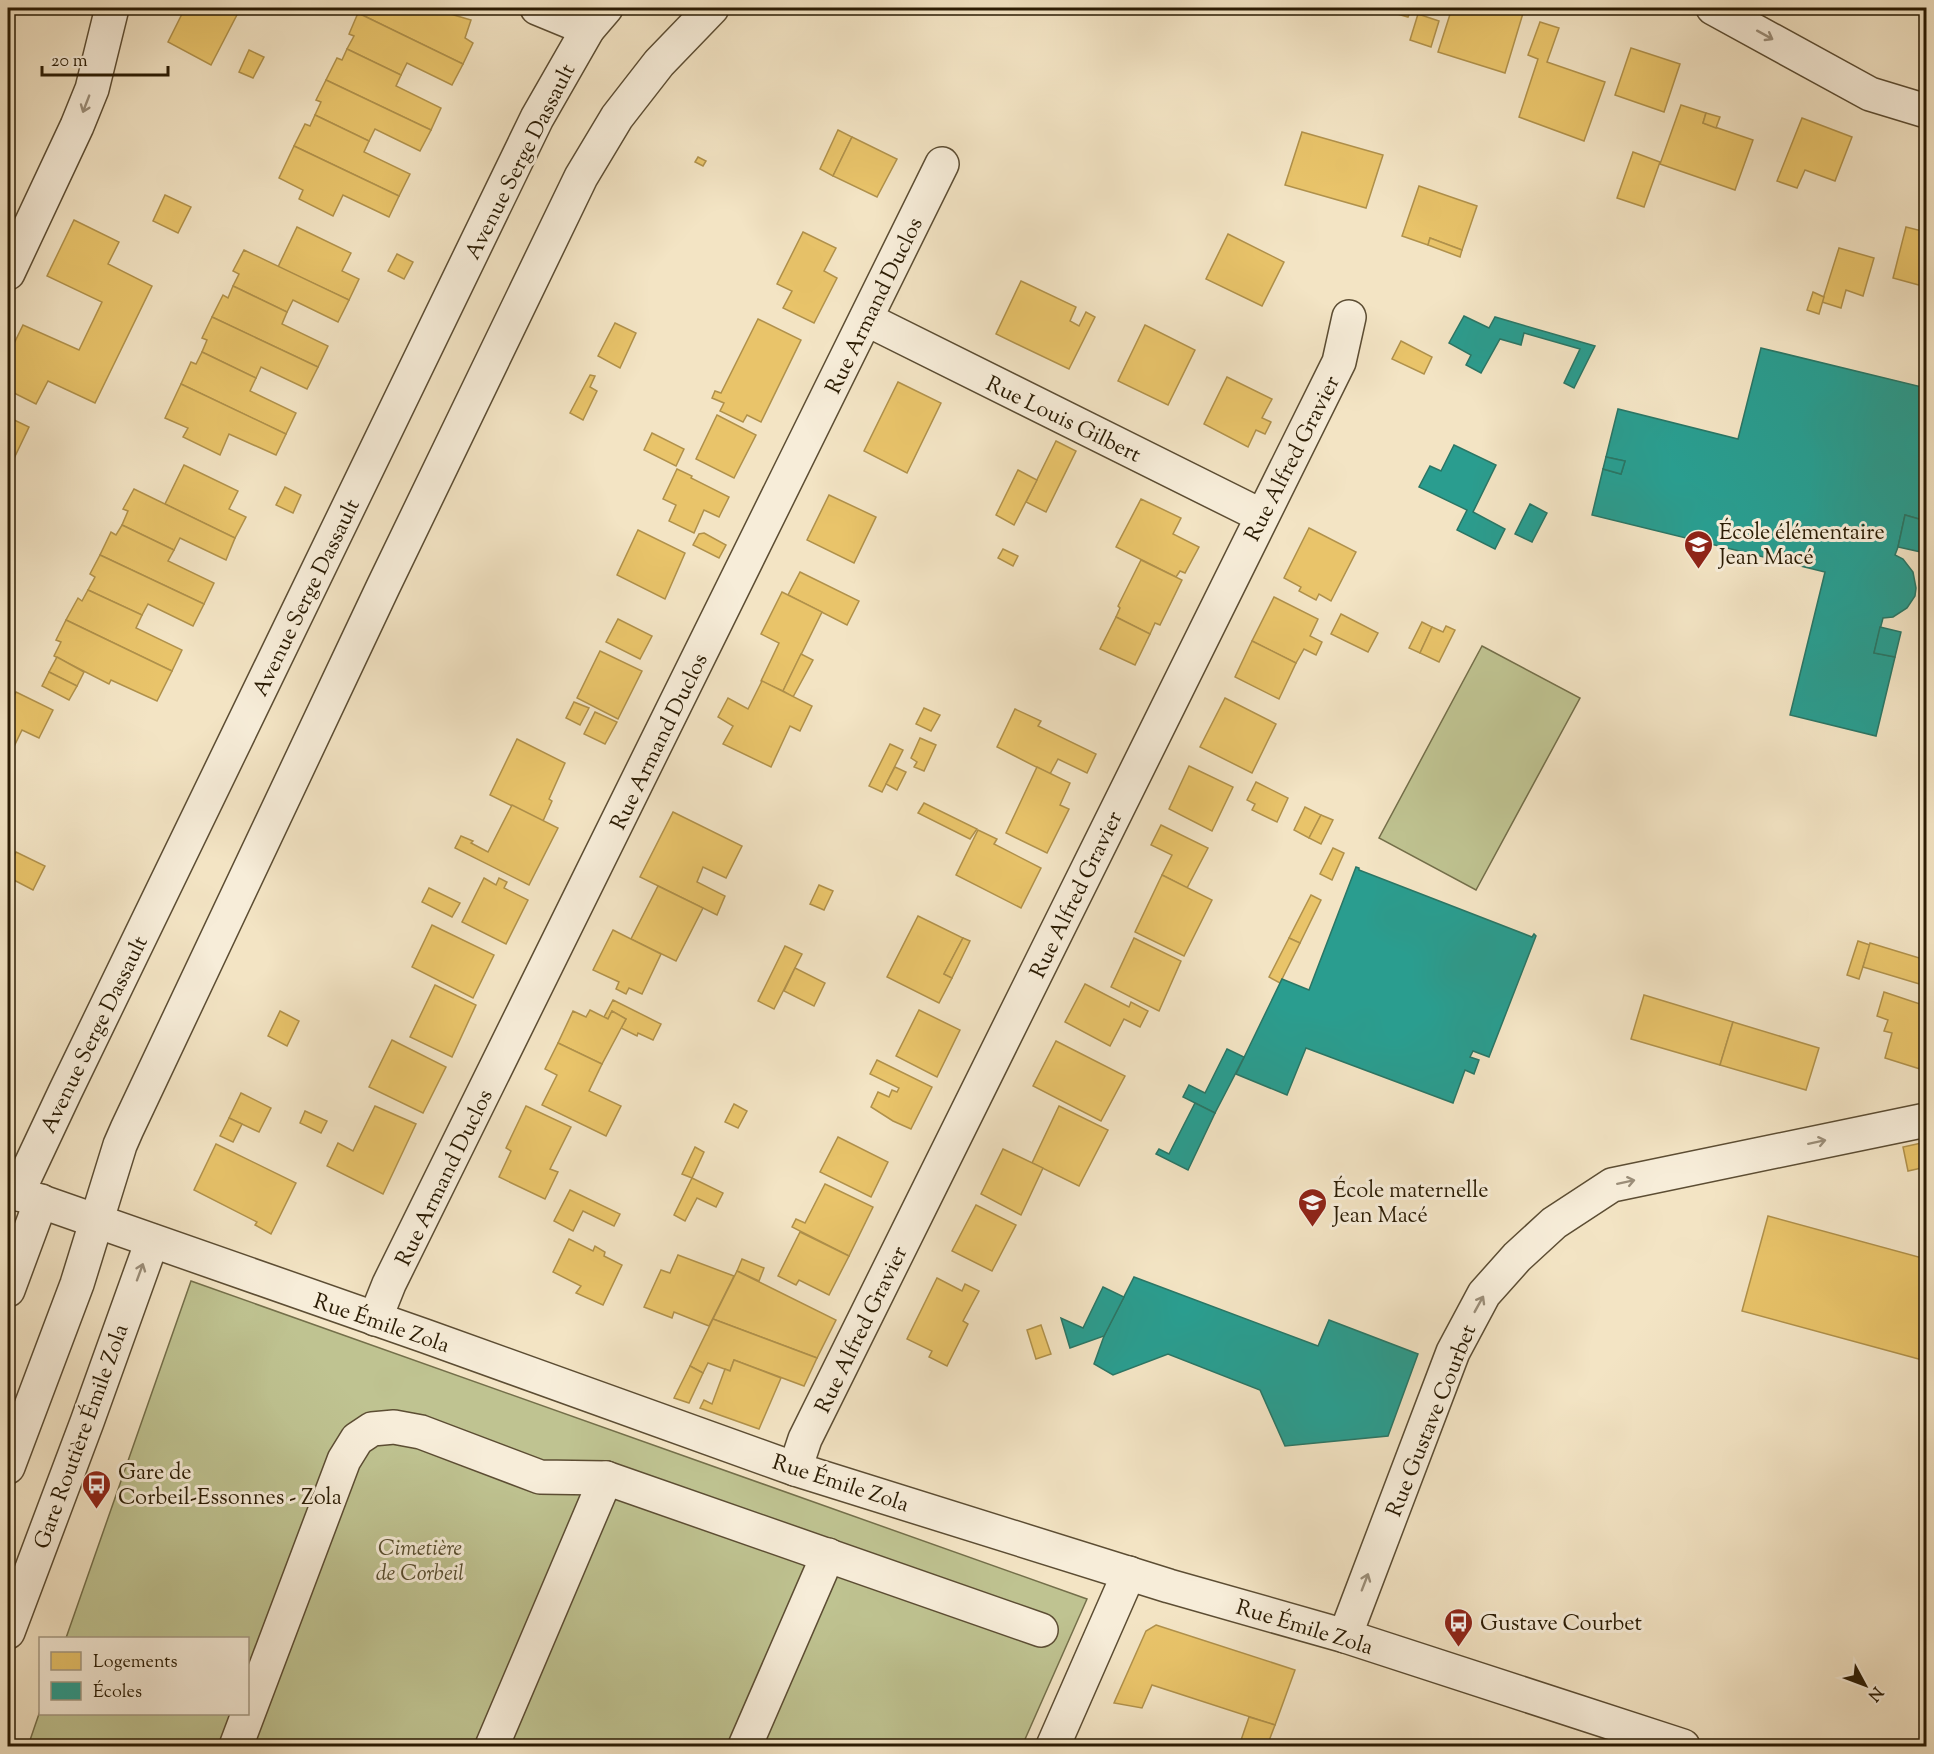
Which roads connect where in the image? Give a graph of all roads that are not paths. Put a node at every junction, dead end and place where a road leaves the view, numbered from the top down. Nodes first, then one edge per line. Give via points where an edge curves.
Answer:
1 (112, 8) edge
2 (537, 8) edge
3 (712, 8) edge
4 (1713, 8) edge
5 (597, 18) edge
6 (1926, 111) edge
7 (942, 164) dead end
8 (8, 273) edge
9 (1349, 316) dead end
10 (866, 319) junction
11 (1262, 516) junction
12 (1926, 1120) edge
13 (22, 1195) edge
14 (98, 1220) junction
15 (152, 1241) junction
16 (8, 1290) edge
17 (375, 1319) junction
18 (8, 1467) edge
19 (795, 1469) junction
20 (606, 1478) junction
21 (828, 1556) junction
22 (1129, 1573) junction
23 (1041, 1630) dead end
24 (8, 1632) edge
25 (1345, 1636) junction
26 (249, 1712) edge
27 (248, 1715) edge
28 (236, 1746) edge
29 (492, 1746) edge
30 (745, 1746) edge
31 (1053, 1746) edge
32 (1683, 1746) edge

1 -> 8 street via 92,89
2 - 5 street
3 - 14 street via 659,63 617,117 581,177 127,1129
4 -> 6 street via 1870,94
5 - 13 street, Avenue Serge Dassault via 537,118 70,1081
7 - 10 street, Rue Armand Duclos
9 - 11 street, Rue Alfred Gravier via 1339,362
10 - 11 street, Rue Louis Gilbert
10 - 17 street, Rue Armand Duclos
11 - 19 street, Rue Alfred Gravier via 805,1439
25 -> 12 street, Rue Gustave Courbet via 1453,1352 1484,1294 1554,1223 1612,1185
13 - 14 street, Rue Émile Zola
13 - 16 street
14 - 15 street, Rue Émile Zola
14 - 18 street
15 - 17 street, Rue Émile Zola
24 -> 15 street, Gare Routière Émile Zola
17 - 19 street, Rue Émile Zola
19 - 22 street, Rue Émile Zola
20 - 21 street
20 - 26 street via 540,1477 421,1432 394,1427 372,1429 357,1439 344,1460
20 - 29 street
21 - 23 street
21 - 30 street
22 - 25 street, Rue Émile Zola
22 - 31 street
25 - 32 street, Rue Émile Zola
27 - 28 street

